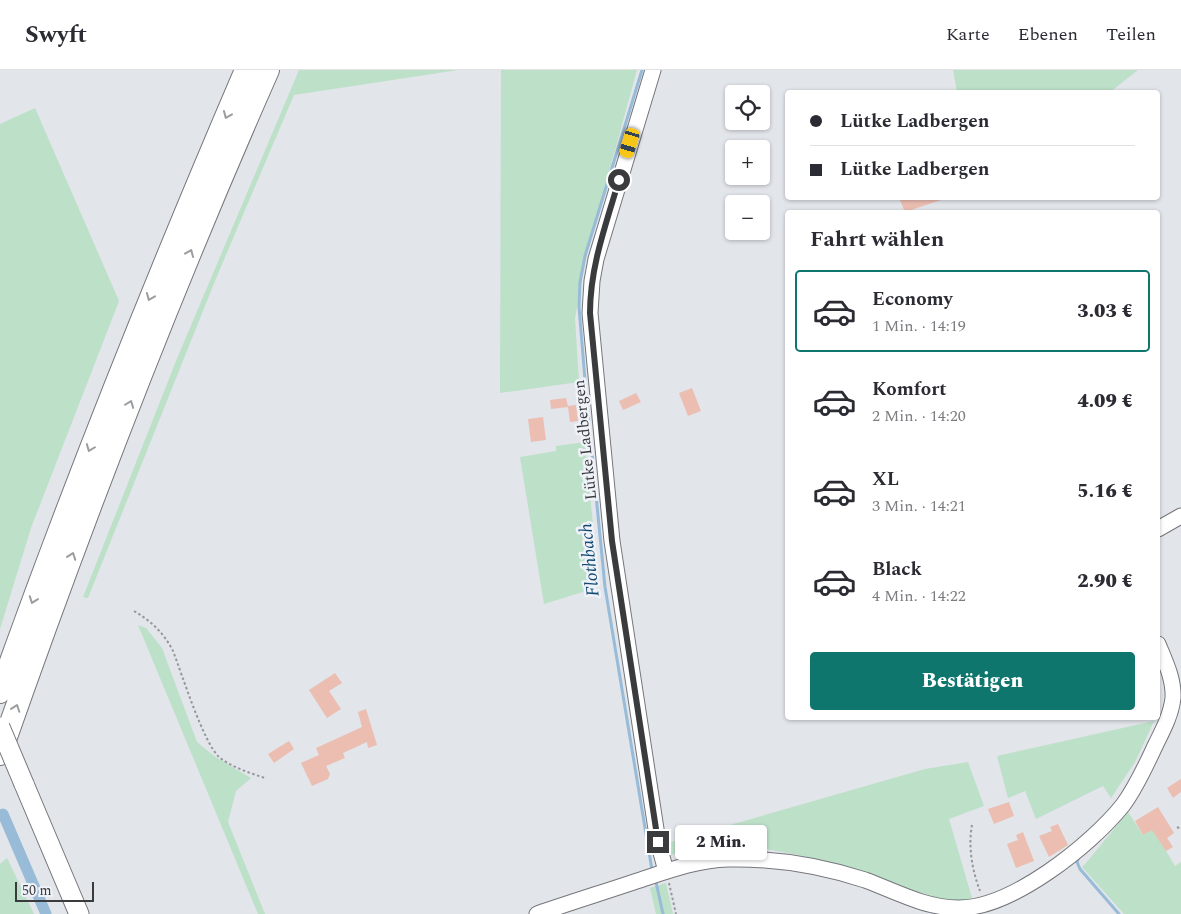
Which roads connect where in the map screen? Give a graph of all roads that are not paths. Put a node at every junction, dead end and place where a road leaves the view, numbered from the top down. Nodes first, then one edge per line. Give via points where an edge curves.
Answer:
1 (246, 70) edge
2 (268, 70) edge
3 (653, 70) edge
4 (1181, 516) edge
5 (1160, 528) edge
6 (1160, 649) edge
7 (0, 692) edge
8 (0, 727) edge
9 (0, 754) edge
10 (658, 874) junction
11 (79, 914) edge
12 (537, 914) edge

1 -> 7 highway via 112,393
9 -> 2 highway via 138,381
3 - 10 street, Lütke Ladbergen via 596,259 590,313 612,541 658,842
4 - 5 street
6 - 10 street via 1170,675 1173,698 1167,721 1137,784 1114,815 1069,856 1028,884 985,905 968,908 941,906 838,873 777,862 720,860
8 - 11 main road, bridge
10 - 12 street

